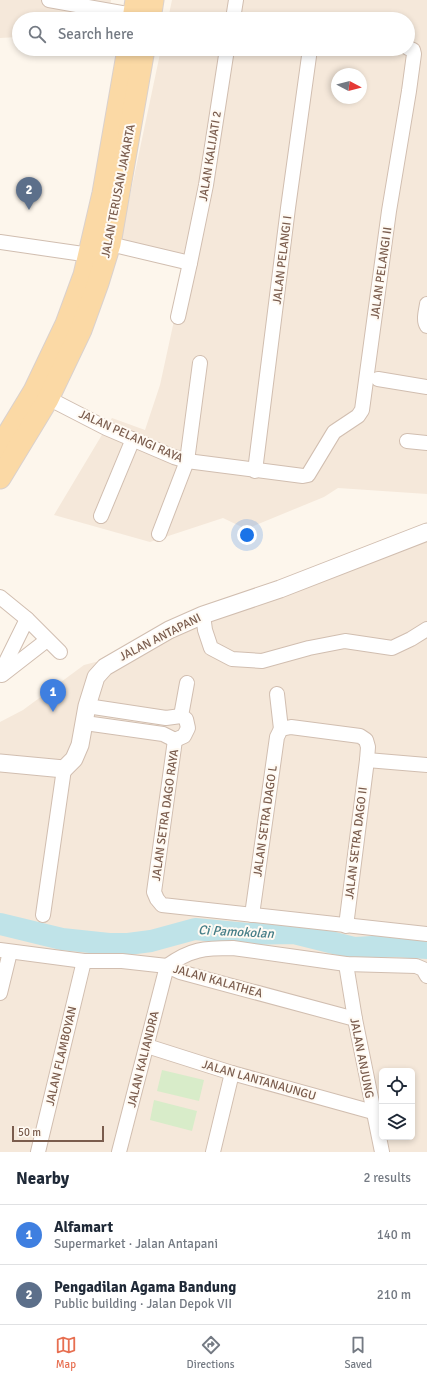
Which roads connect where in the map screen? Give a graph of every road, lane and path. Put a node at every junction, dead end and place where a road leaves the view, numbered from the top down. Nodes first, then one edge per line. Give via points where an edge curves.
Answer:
1 (49, 0) edge
2 (153, 0) edge
3 (236, 0) edge
4 (131, 12) edge
5 (139, 12) edge
6 (234, 12) edge
7 (127, 56) edge
8 (143, 56) edge
9 (227, 56) edge
10 (309, 56) edge
11 (414, 56) edge
12 (0, 242) edge
13 (110, 244) junction
14 (84, 253) junction
15 (190, 263) junction
16 (427, 304) edge
17 (178, 317) dead end
18 (427, 326) edge
19 (200, 363) dead end
20 (378, 379) dead end
21 (427, 387) edge
22 (41, 395) junction
23 (133, 439) junction
24 (407, 441) dead end
25 (427, 443) edge
26 (0, 447) edge
27 (187, 462) junction
28 (255, 471) junction
29 (303, 476) joint
30 (0, 478) edge
31 (101, 516) dead end
32 (427, 532) edge
33 (159, 534) dead end
34 (0, 597) edge
35 (203, 615) junction
36 (27, 619) junction
37 (427, 629) edge
38 (47, 640) junction
39 (60, 652) dead end
40 (0, 676) edge
41 (187, 683) dead end
42 (277, 694) dead end
43 (87, 706) junction
44 (181, 716) junction
45 (84, 723) junction
46 (286, 728) junction
47 (175, 740) junction
48 (367, 760) junction
49 (0, 764) edge
50 (427, 765) edge
51 (64, 769) junction
52 (252, 915) junction
53 (43, 916) dead end
54 (346, 926) junction
55 (427, 934) edge
56 (5, 951) edge
57 (84, 961) junction
58 (346, 964) junction
59 (167, 966) junction
60 (427, 976) edge
61 (0, 994) edge
62 (355, 1019) junction
63 (146, 1046) junction
64 (232, 1074) junction
65 (373, 1112) junction
66 (38, 1152) edge
67 (119, 1152) edge
68 (213, 1152) edge
69 (382, 1152) edge

1 - 4 street
2 - 5 main road
3 - 6 street
7 - 14 main road, JALAN TERUSAN JAKARTA via 103,193
8 - 13 main road, JALAN TERUSAN JAKARTA
9 - 15 street, JALAN KALIJATI 2 via 206,185
10 - 28 street, JALAN PELANGI I
11 - 29 street, JALAN PELANGI II via 389,211 362,410 358,416 334,432 310,473
12 - 14 street
13 - 15 street
13 - 22 main road, JALAN TERUSAN JAKARTA via 81,330
14 - 22 main road, JALAN TERUSAN JAKARTA via 84,275
15 - 17 street, JALAN KALIJATI 2
16 - 18 street
19 - 27 street
20 - 21 street
22 - 23 street, JALAN PELANGI RAYA
22 - 26 main road, JALAN TERUSAN JAKARTA
22 - 30 main road, JALAN TERUSAN JAKARTA
23 - 27 street, JALAN PELANGI RAYA
23 - 31 street
24 - 25 street
27 - 28 street, JALAN PELANGI RAYA
27 - 33 street
28 - 29 street, JALAN PELANGI RAYA
32 - 35 street, JALAN ANTAPANI via 280,589
34 - 36 street
35 - 37 street via 211,648 232,659 262,661 345,641 392,648
35 - 43 street, JALAN ANTAPANI via 168,630 104,667 96,677
36 - 38 street
36 - 40 street
38 - 39 street
38 - 40 street
41 - 44 street, JALAN SETRA DAGO RAYA
42 - 46 street, JALAN SETRA DAGO L
43 - 44 street via 166,718
43 - 45 street, JALAN ANTAPANI
44 - 47 street, JALAN SETRA DAGO RAYA via 186,719 188,728 184,736
45 - 47 street via 163,734
45 - 51 street, JALAN ANTAPANI via 80,745 74,759
46 - 48 street, JALAN SETRA DAGO II via 360,736 366,740
46 - 52 street, JALAN SETRA DAGO L via 276,737
47 - 52 street, JALAN SETRA DAGO RAYA via 154,892 157,899 162,905
48 - 50 street
48 - 54 street, JALAN SETRA DAGO II
49 - 51 street
51 - 53 street
52 - 54 street, JALAN SETRA DAGO RAYA
54 - 55 street, JALAN SETRA DAGO RAYA
56 - 57 street
56 - 61 street
57 - 59 street via 122,961
57 - 66 street, JALAN FLAMBOYAN
58 - 59 street, JALAN KALATHEA via 233,948 214,948 195,950
58 - 60 street, JALAN KALATHEA via 416,966 423,969
58 - 62 street, JALAN ANJUNG
59 - 62 street, JALAN KALATHEA via 180,972
59 - 63 street, JALAN KALIANDRA
62 - 65 street, JALAN ANJUNG
63 - 64 street, JALAN LANTANAUNGU
63 - 67 street, JALAN KALIANDRA
64 - 65 street, JALAN LANTANAUNGU
64 - 68 street
65 - 69 street, JALAN ANJUNG

